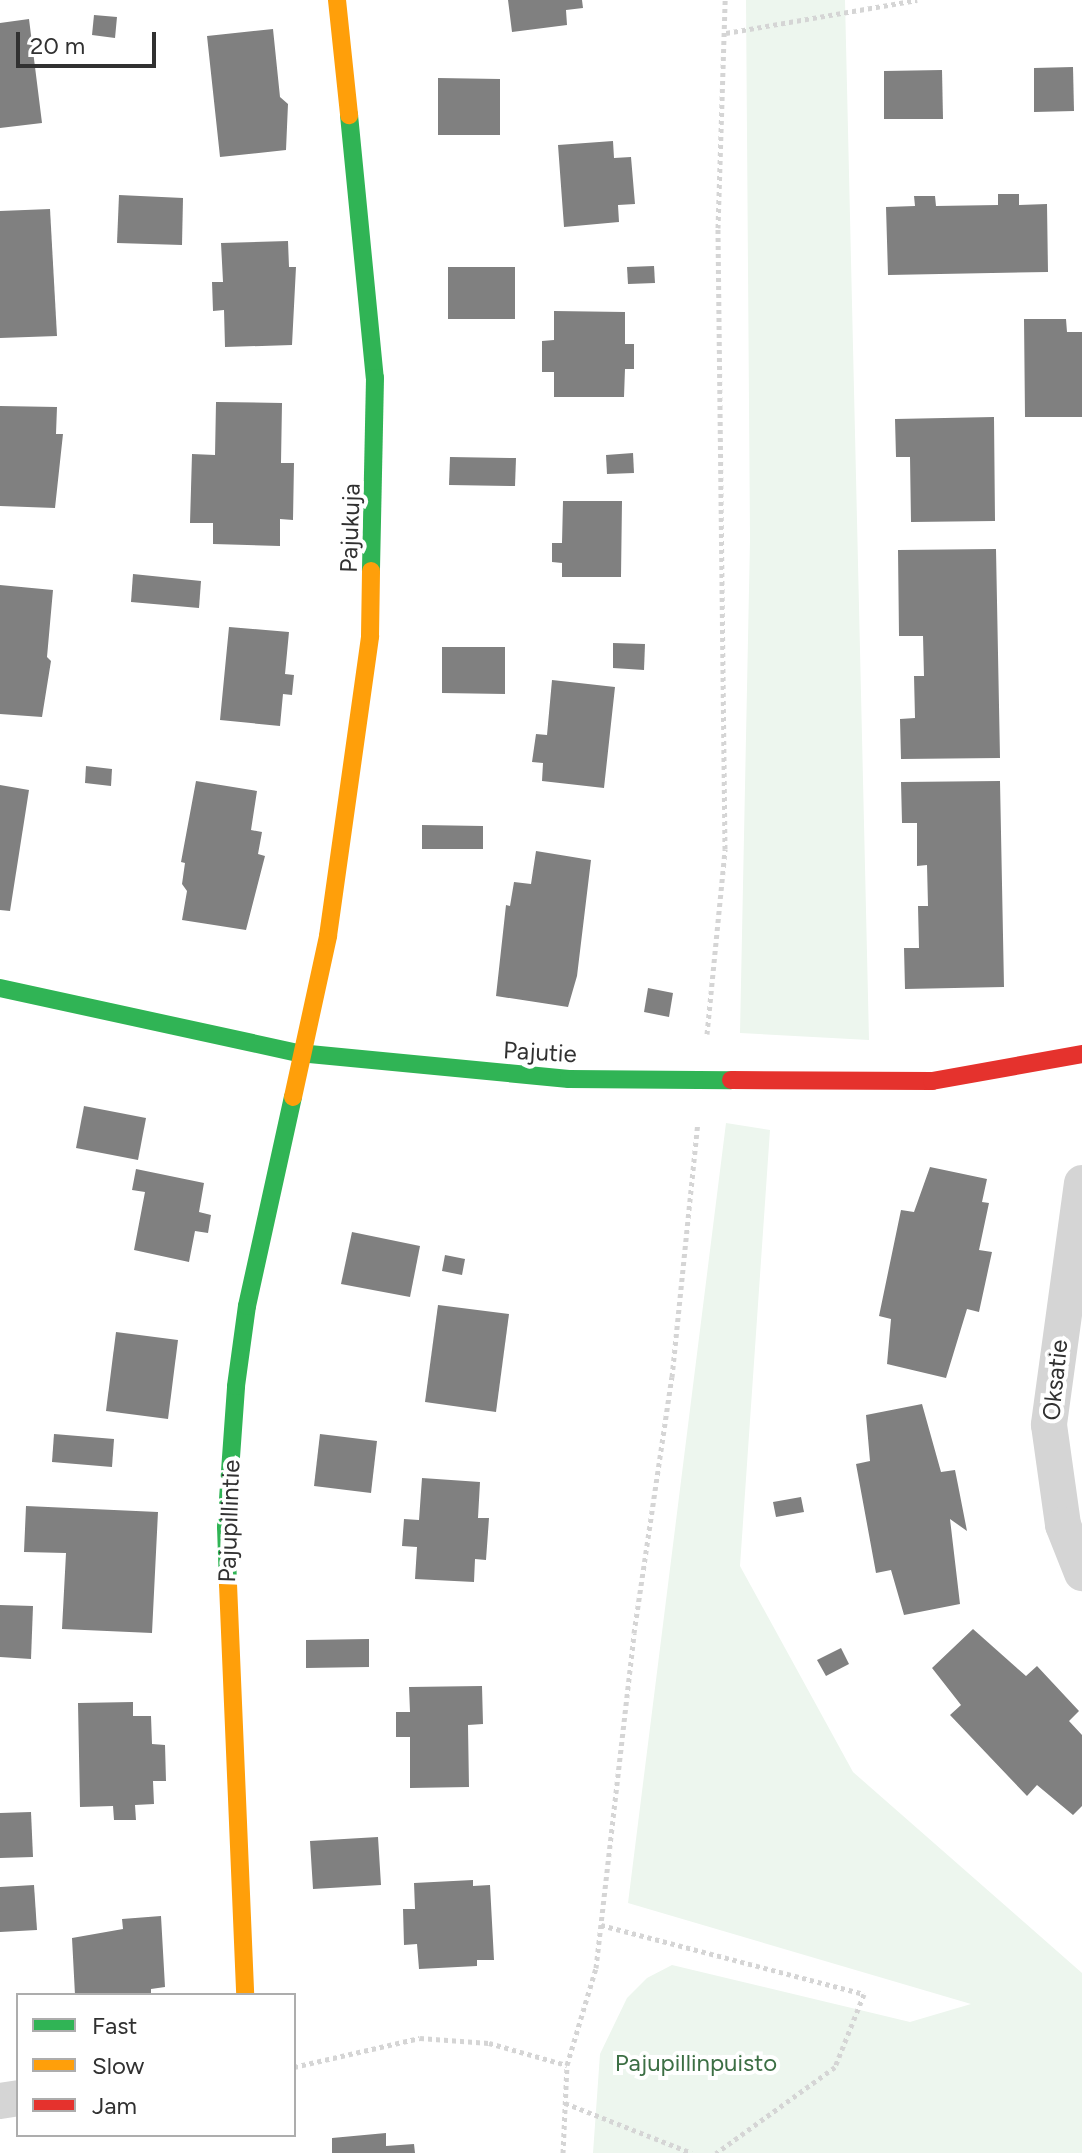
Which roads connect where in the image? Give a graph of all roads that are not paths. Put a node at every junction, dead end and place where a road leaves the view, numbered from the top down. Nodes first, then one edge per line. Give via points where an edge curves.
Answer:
1 (337, 0) edge
2 (0, 988) edge
3 (299, 1053) junction
4 (1082, 1054) edge
5 (1082, 1183) edge
6 (1082, 1573) edge
7 (245, 1993) edge

1 - 3 street, Pajukuja via 365,243 377,497 370,636 354,769 328,936
2 - 3 street, Pajutie
3 - 4 street, Pajutie via 569,1079 839,1083 932,1081
3 - 7 street, Pajupillintie via 247,1306 226,1527
5 - 6 street, Oksatie via 1049,1425 1063,1525

